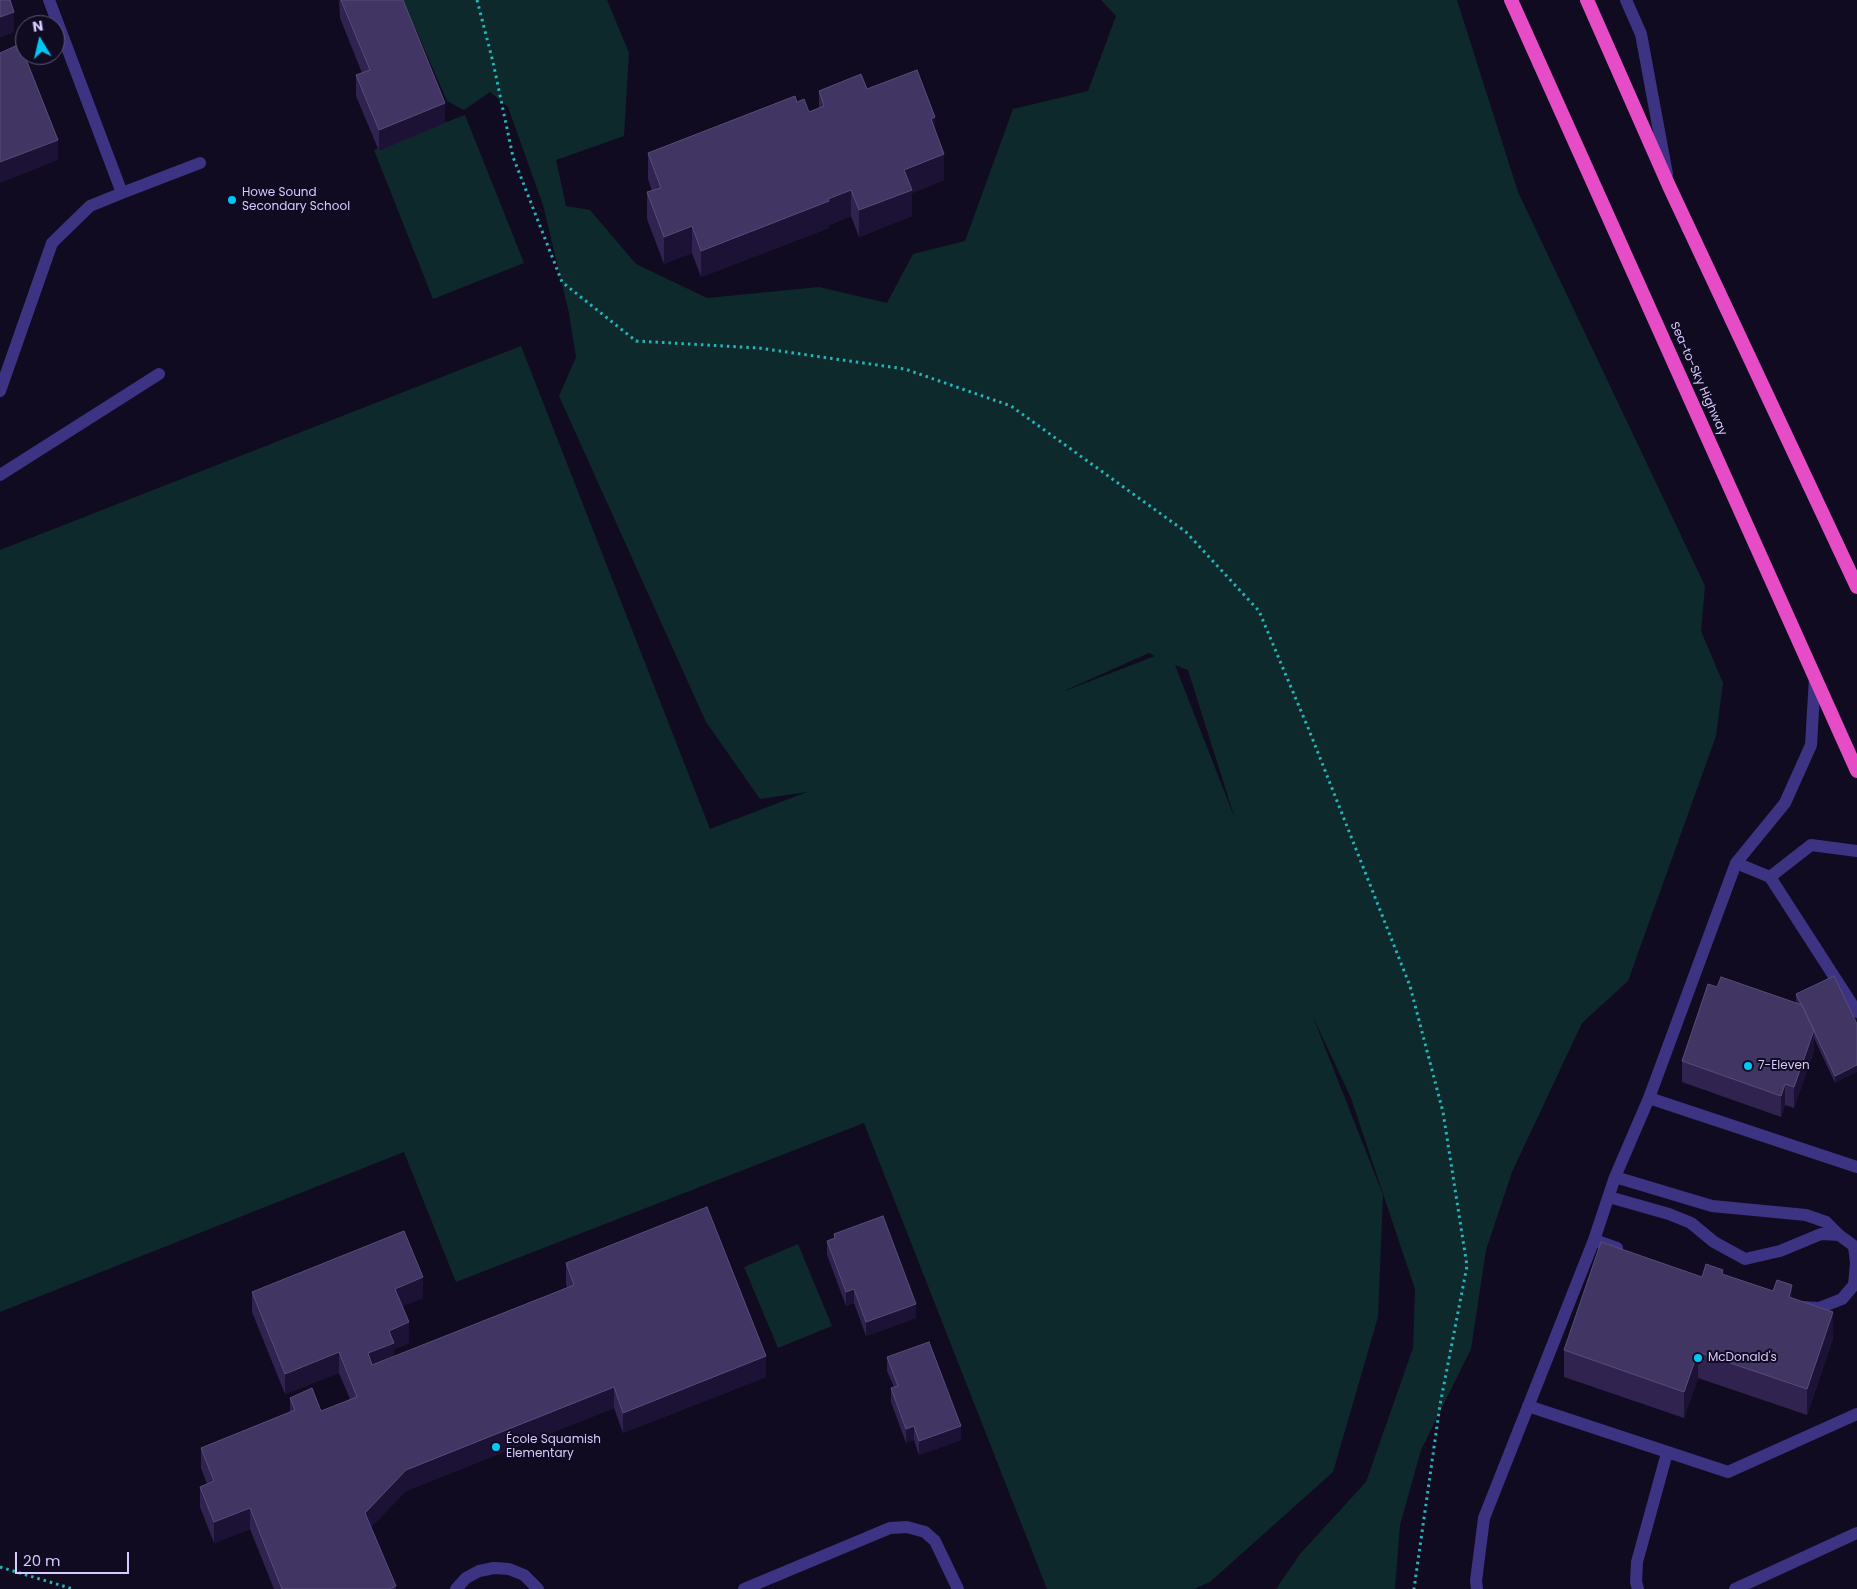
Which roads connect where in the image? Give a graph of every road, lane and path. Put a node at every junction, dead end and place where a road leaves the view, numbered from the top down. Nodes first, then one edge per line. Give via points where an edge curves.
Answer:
1 (49, 0) edge
2 (477, 0) edge
3 (1511, 0) edge
4 (1587, 0) edge
5 (1626, 0) edge
6 (200, 163) dead end
7 (1669, 186) junction
8 (122, 193) junction
9 (159, 374) dead end
10 (0, 391) edge
11 (0, 475) edge
12 (1857, 587) edge
13 (1815, 677) junction
14 (1857, 771) edge
15 (1857, 851) edge
16 (1736, 863) junction
17 (1770, 877) junction
18 (1857, 1012) edge
19 (1649, 1098) junction
20 (1857, 1167) edge
21 (1615, 1177) junction
22 (1609, 1197) junction
23 (1839, 1236) junction
24 (1594, 1240) junction
25 (1630, 1253) edge
26 (1792, 1306) edge
27 (1528, 1406) junction
28 (1857, 1414) edge
29 (1667, 1453) junction
30 (1857, 1533) edge
31 (0, 1567) edge
32 (1475, 1586) edge
33 (73, 1589) edge
34 (456, 1589) edge
35 (538, 1589) edge
36 (744, 1589) edge
37 (958, 1589) edge
38 (1414, 1589) edge
39 (1638, 1589) edge
40 (1735, 1589) edge

1 - 8 street
2 - 38 path via 513,156 562,282 636,341 759,348 905,370 1011,406 1186,532 1259,611 1410,986 1443,1112 1467,1266 1440,1405
3 - 13 highway, Sea-to-Sky Highway
4 - 7 highway
5 - 7 street via 1641,34
6 - 8 street
7 - 12 highway
8 - 10 street via 90,206 52,243
9 - 11 street
13 - 14 highway, Sea-to-Sky Highway
13 - 16 street via 1811,745 1785,803
15 - 17 street via 1811,845
16 - 17 street
16 - 19 street
17 - 18 street
19 - 20 street
19 - 21 street
21 - 22 street
21 - 23 street via 1712,1206 1806,1215 1826,1222
22 - 23 street via 1691,1223 1714,1242 1745,1259 1821,1234
22 - 24 street
23 - 26 street via 1854,1246 1854,1286 1842,1299 1819,1308
24 - 25 street
24 - 27 street
27 - 29 street
27 - 32 street via 1484,1518
28 - 29 street via 1728,1472
29 - 39 street via 1637,1562
30 - 40 street
31 - 33 path
34 - 35 street via 479,1570 494,1568 524,1575
36 - 37 street via 890,1528 907,1527 925,1532 935,1541

